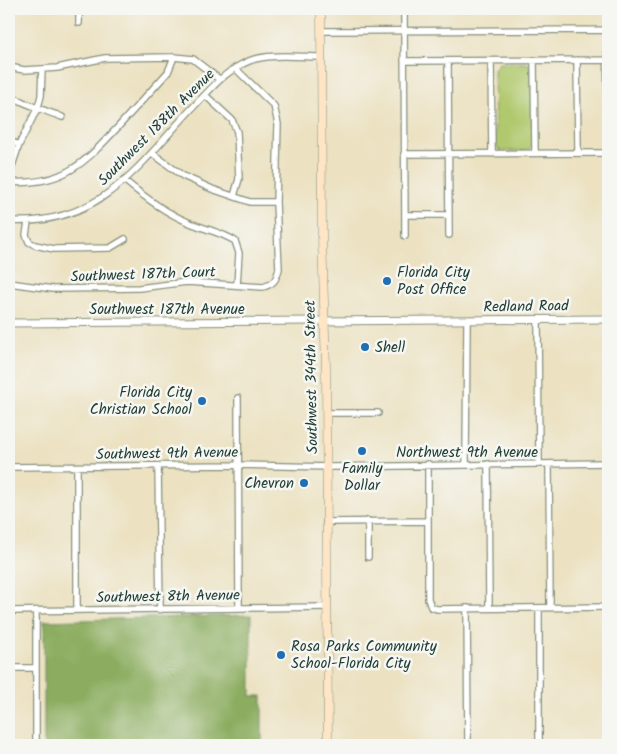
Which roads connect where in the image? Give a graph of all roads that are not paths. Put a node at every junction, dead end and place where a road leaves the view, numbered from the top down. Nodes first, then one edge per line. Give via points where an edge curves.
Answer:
1 (79, 9) edge
2 (321, 9) edge
3 (404, 9) edge
4 (607, 9) edge
5 (79, 23) dead end
6 (608, 30) edge
7 (321, 31) junction
8 (404, 31) junction
9 (174, 57) junction
10 (321, 57) junction
11 (534, 60) junction
12 (578, 60) junction
13 (608, 60) edge
14 (404, 61) junction
15 (448, 61) junction
16 (491, 61) junction
17 (9, 67) edge
18 (235, 68) junction
19 (42, 70) junction
20 (218, 79) junction
21 (9, 95) edge
22 (205, 95) junction
23 (608, 99) edge
24 (608, 106) edge
25 (38, 107) junction
26 (62, 117) dead end
27 (608, 129) edge
28 (9, 141) edge
29 (18, 145) junction
30 (152, 153) junction
31 (535, 153) junction
32 (578, 153) junction
33 (608, 153) edge
34 (404, 154) junction
35 (448, 154) junction
36 (492, 154) junction
37 (9, 175) edge
38 (124, 180) junction
39 (9, 182) edge
40 (234, 196) junction
41 (276, 202) junction
42 (405, 215) junction
43 (449, 215) junction
44 (9, 222) edge
45 (28, 222) junction
46 (449, 235) dead end
47 (405, 236) dead end
48 (125, 239) dead end
49 (9, 283) edge
50 (237, 285) junction
51 (608, 319) edge
52 (467, 320) junction
53 (538, 320) junction
54 (325, 322) junction
55 (9, 323) edge
56 (238, 398) dead end
57 (326, 413) junction
58 (378, 413) dead end
59 (608, 463) edge
60 (428, 464) junction
61 (466, 464) junction
62 (488, 464) junction
63 (539, 464) junction
64 (549, 464) junction
65 (238, 465) junction
66 (76, 466) junction
67 (158, 466) junction
68 (326, 466) junction
69 (9, 467) edge
70 (368, 521) junction
71 (428, 521) junction
72 (326, 522) junction
73 (368, 558) dead end
74 (327, 607) junction
75 (550, 607) junction
76 (608, 607) edge
77 (239, 608) junction
78 (467, 608) junction
79 (489, 608) junction
80 (539, 608) junction
81 (77, 610) junction
82 (160, 610) junction
83 (9, 611) edge
84 (36, 611) junction
85 (9, 668) edge
86 (36, 668) junction
87 (36, 745) edge
88 (328, 745) edge
89 (468, 745) edge
90 (539, 745) edge

1 - 5 street
2 - 7 main road, Southwest 344th Street
3 - 8 street
4 - 6 street
6 - 8 street
6 - 13 street
7 - 8 street
7 - 10 main road, Southwest 344th Street
8 - 14 street
9 - 19 street via 105,58
9 - 20 street via 193,59
9 - 39 street via 168,72 92,156 66,173 40,181
10 - 18 street, Southwest 188th Avenue via 262,58
10 - 54 main road, Southwest 344th Street
11 - 12 street
11 - 16 street
11 - 31 street
12 - 13 street
12 - 32 street
13 - 23 street
14 - 15 street
14 - 34 street
15 - 16 street
15 - 35 street
16 - 36 street
17 - 19 street
18 - 20 street, Southwest 188th Avenue
18 - 41 street via 274,106 278,124
19 - 25 street
20 - 22 street, Southwest 188th Avenue
21 - 25 street via 24,104
22 - 30 street, Southwest 188th Avenue
22 - 40 street via 232,120 237,132 239,179
23 - 24 street
24 - 27 street
25 - 26 street
25 - 29 street
28 - 29 street
29 - 37 street
30 - 38 street, Southwest 188th Avenue
30 - 40 street via 183,176
31 - 32 street
31 - 36 street
32 - 33 street
34 - 35 street
34 - 42 street
35 - 36 street
35 - 43 street
38 - 45 street, Southwest 188th Avenue via 83,210
38 - 50 street via 160,209 226,235 235,242 239,253
40 - 41 street via 250,202
41 - 50 street, Southwest 187th Court via 279,269 276,280 263,287
42 - 43 street
42 - 47 street
43 - 46 street
44 - 45 street, Southwest 188th Avenue
45 - 48 street via 26,235 29,242 54,250 110,248
49 - 50 street, Southwest 187th Court via 53,289 139,288 187,282
51 - 53 street, Redland Road
52 - 53 street, Redland Road
52 - 54 street, Redland Road
52 - 61 street
53 - 63 street
54 - 55 street, Southwest 187th Avenue
54 - 57 main road, Southwest 344th Street
56 - 65 street
57 - 58 street
57 - 68 main road, Southwest 344th Street
59 - 64 street, Northwest 9th Avenue
60 - 61 street, Northwest 9th Avenue
60 - 68 street, Northwest 9th Avenue
60 - 71 street
61 - 62 street, Northwest 9th Avenue
62 - 63 street, Northwest 9th Avenue
62 - 79 street
63 - 64 street, Northwest 9th Avenue
64 - 75 street
65 - 67 street, Southwest 9th Avenue
65 - 68 street, Southwest 9th Avenue
65 - 77 street
66 - 67 street, Southwest 9th Avenue
66 - 69 street, Southwest 9th Avenue
66 - 81 street
67 - 82 street
68 - 72 main road, Southwest 344th Street
70 - 71 street
70 - 72 street
70 - 73 street
71 - 78 street via 428,600 437,609
72 - 74 main road, Southwest 344th Street
74 - 77 street, Southwest 8th Avenue
74 - 88 main road, Southwest 344th Street
75 - 76 street
75 - 80 street
77 - 82 street, Southwest 8th Avenue
78 - 79 street
78 - 89 street
79 - 80 street
80 - 90 street
81 - 82 street, Southwest 8th Avenue
81 - 84 street, Southwest 8th Avenue
83 - 84 street, Southwest 8th Avenue
84 - 86 street
85 - 86 street
86 - 87 street

